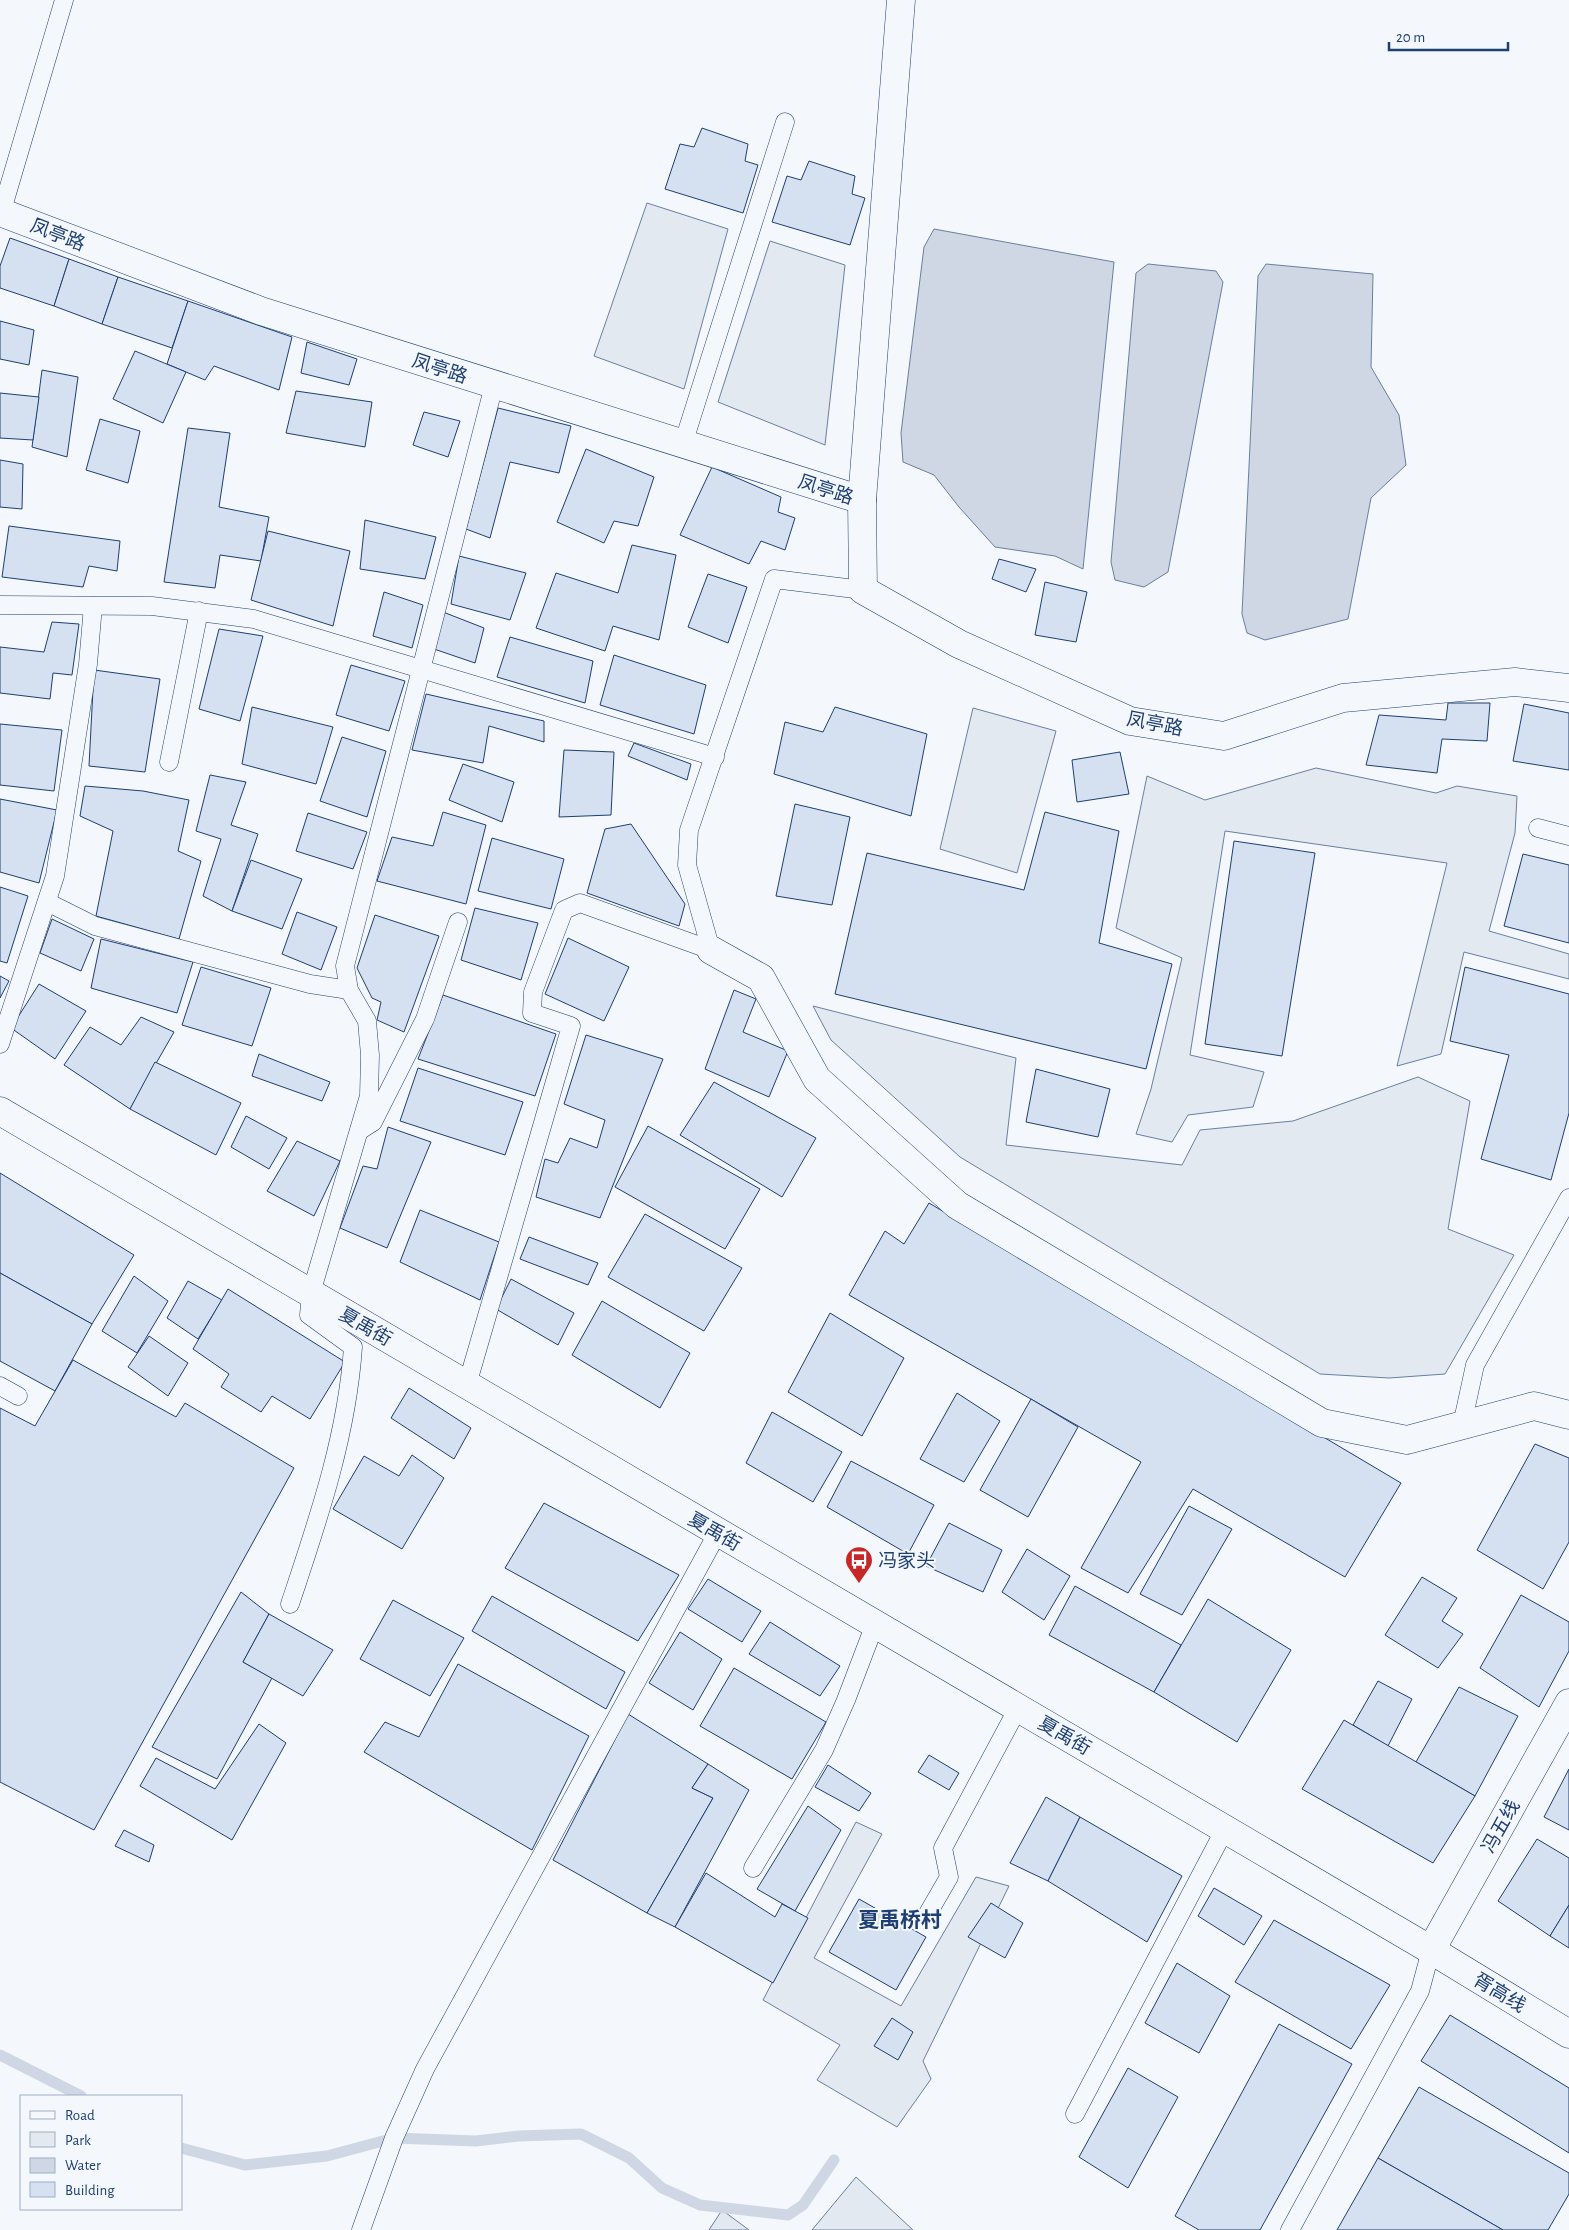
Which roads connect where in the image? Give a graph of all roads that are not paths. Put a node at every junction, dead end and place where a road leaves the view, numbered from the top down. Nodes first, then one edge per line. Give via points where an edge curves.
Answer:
1 (64, 0) edge
2 (901, 0) edge
3 (785, 122) dead end
4 (0, 214) edge
5 (494, 385) junction
6 (683, 444) junction
7 (862, 500) junction
8 (863, 590) junction
9 (0, 606) edge
10 (93, 606) junction
11 (198, 611) junction
12 (420, 669) junction
13 (1569, 688) edge
14 (715, 757) junction
15 (169, 762) dead end
16 (1538, 828) dead end
17 (1569, 836) edge
18 (47, 902) junction
19 (458, 922) dead end
20 (711, 950) junction
21 (349, 990) junction
22 (0, 1044) edge
23 (0, 1111) edge
24 (359, 1131) junction
25 (1569, 1198) edge
26 (311, 1293) junction
27 (467, 1385) junction
28 (0, 1386) edge
29 (18, 1396) dead end
30 (1569, 1415) edge
31 (1462, 1426) junction
32 (718, 1532) junction
33 (290, 1604) dead end
34 (875, 1624) junction
35 (1569, 1703) edge
36 (1018, 1708) junction
37 (1224, 1829) junction
38 (753, 1868) dead end
39 (927, 1915) dead end
40 (1431, 1950) junction
41 (1569, 2034) edge
42 (1075, 2114) dead end
43 (361, 2230) edge
44 (1290, 2230) edge

1 - 4 lane
2 - 7 street
3 - 6 lane
4 - 5 street, 凤亭路 via 261,311
5 - 6 street, 凤亭路
5 - 12 lane
6 - 7 street, 凤亭路
7 - 8 street, 凤亭路
8 - 13 street, 凤亭路 via 959,644 1130,721 1224,736 1343,698 1515,682
8 - 14 lane via 774,579
9 - 10 lane
10 - 11 lane via 152,606
10 - 18 lane via 88,664 55,876
11 - 12 lane via 254,619
11 - 15 lane
12 - 14 lane
12 - 21 lane via 345,966
14 - 20 lane via 689,830 687,865
16 - 17 lane
18 - 21 lane via 95,926 310,984
18 - 22 lane
19 - 24 lane via 425,1019 373,1122
20 - 27 lane via 580,903 564,910 533,992 532,1012 571,1026
20 - 31 street via 761,978 817,1079 957,1205 1322,1423 1407,1440
21 - 24 lane via 367,1021 370,1055 369,1096
23 - 26 street, 夏禹街
24 - 26 lane
25 - 31 lane via 1475,1365
26 - 27 street, 夏禹街
26 - 33 lane via 309,1315 353,1347 351,1375 330,1482
27 - 32 street, 夏禹街
28 - 29 lane
30 - 31 street via 1534,1406
32 - 34 street, 夏禹街
32 - 43 lane via 425,2069 394,2138
34 - 36 street, 夏禹街
34 - 38 lane via 824,1750
35 - 40 street, 冯五线
36 - 37 street, 夏禹街
36 - 39 lane via 942,1848 949,1877
37 - 40 street, 夏禹街
37 - 42 lane
40 - 41 street, 胥高线
40 - 44 lane via 1420,1990

